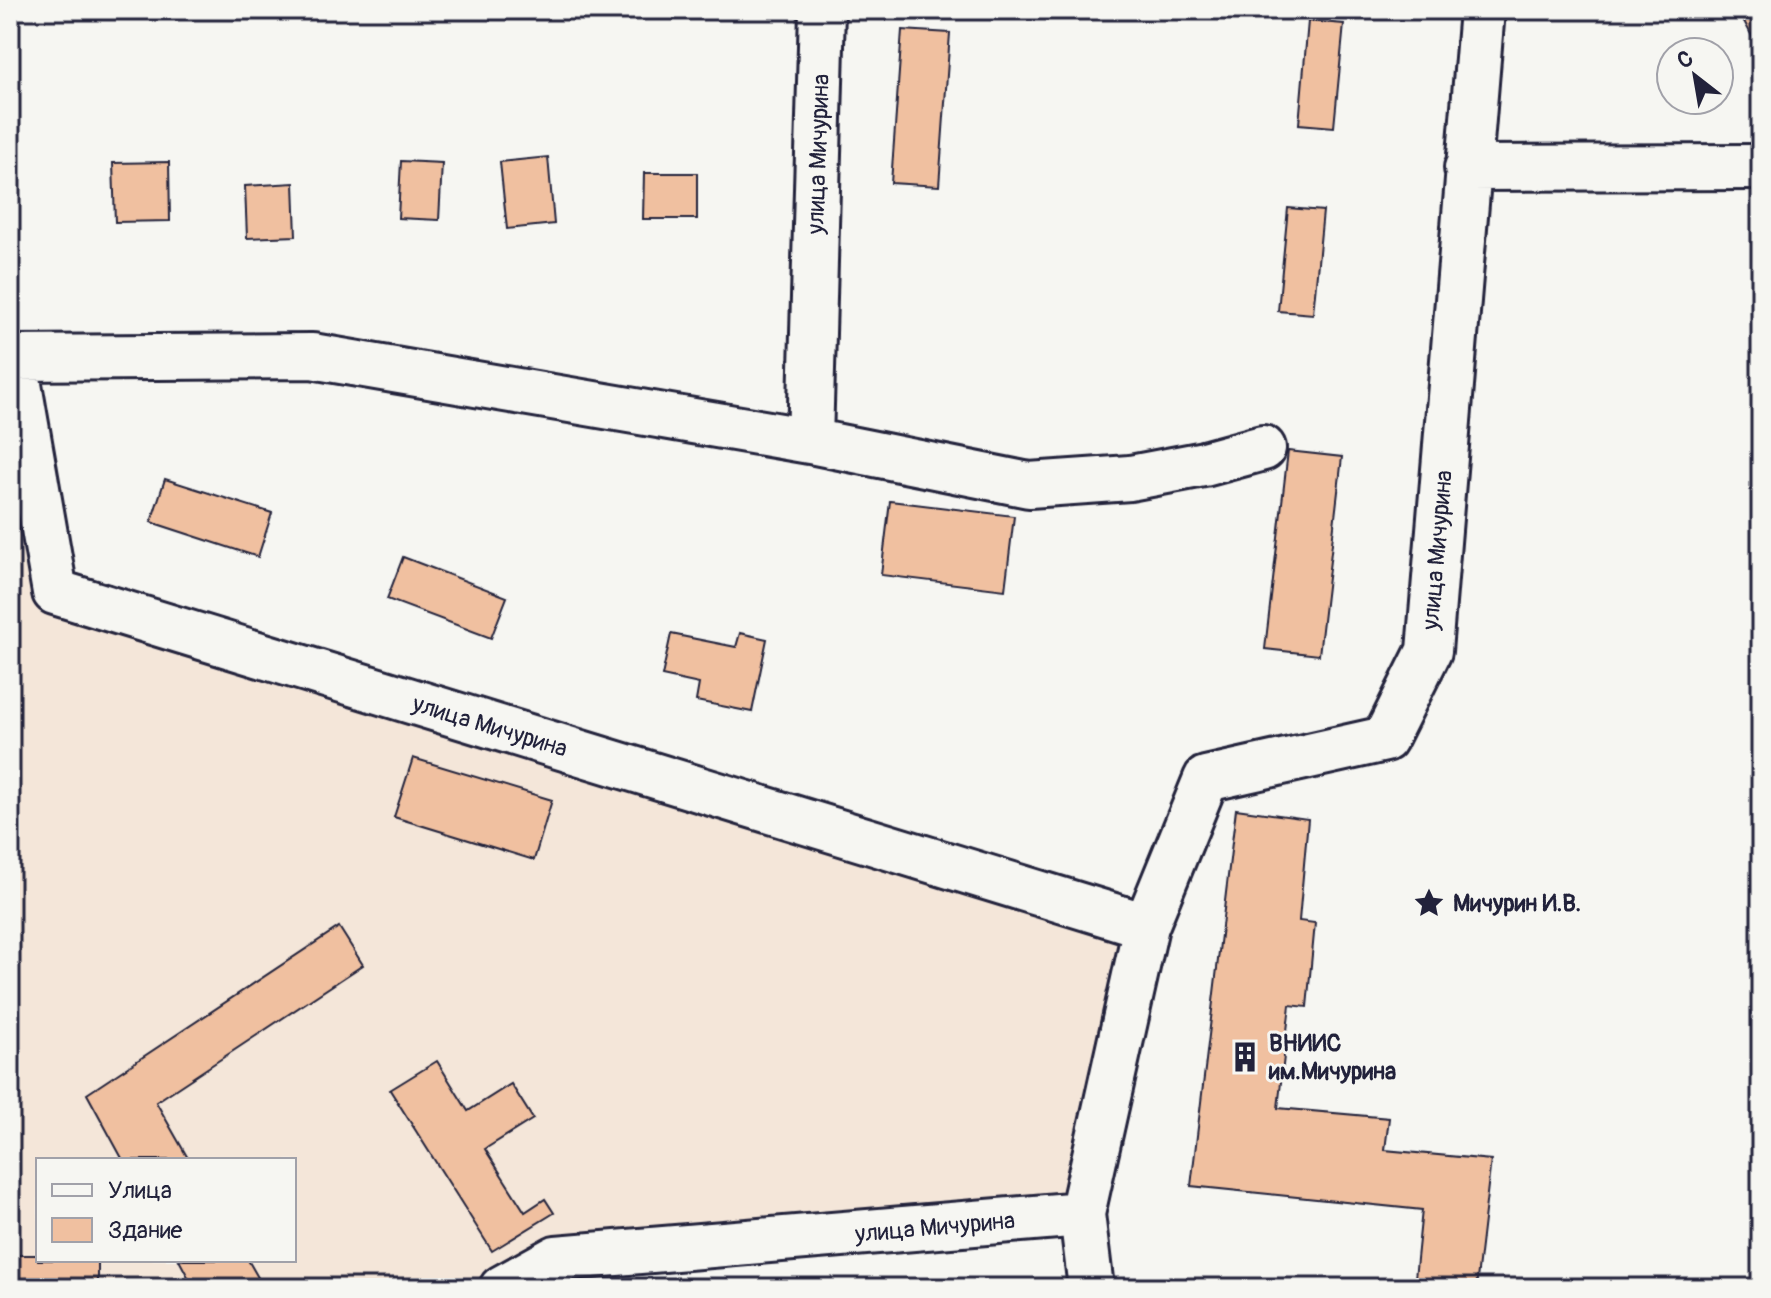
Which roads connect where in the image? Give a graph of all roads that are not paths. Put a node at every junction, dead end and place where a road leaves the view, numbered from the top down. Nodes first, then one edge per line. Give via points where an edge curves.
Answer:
1 (822, 10) edge
2 (1482, 10) edge
3 (1761, 167) edge
4 (1467, 168) junction
5 (10, 358) edge
6 (10, 370) edge
7 (810, 441) junction
8 (1263, 448) dead end
9 (1146, 926) junction
10 (1082, 1214) junction
11 (502, 1288) edge
12 (1091, 1288) edge

1 - 7 street, улица Мичурина
2 - 4 street, улица Мичурина
3 - 4 street
4 - 9 street, улица Мичурина via 1429,651 1385,739 1206,779
5 - 7 street via 312,356
6 - 9 street, улица Мичурина via 17,373 55,592
7 - 8 street via 1029,485 1130,478
9 - 10 street, улица Мичурина
10 - 11 street, улица Мичурина via 556,1258
10 - 12 street

